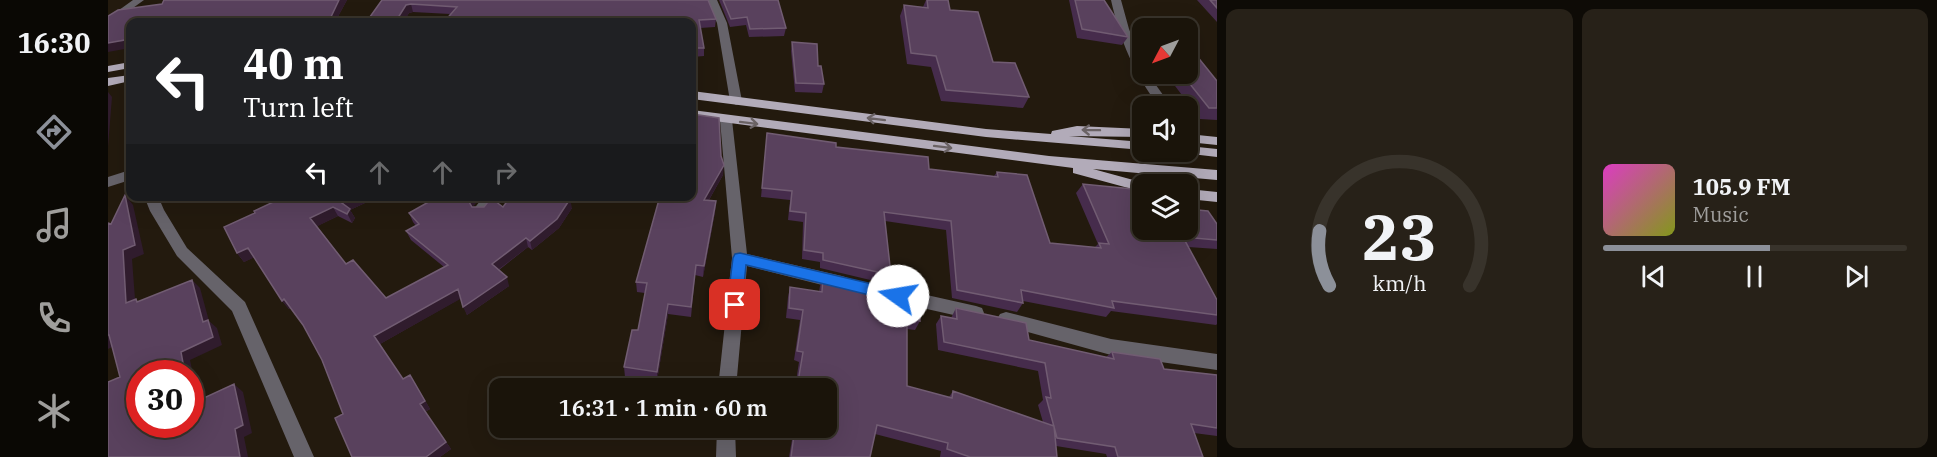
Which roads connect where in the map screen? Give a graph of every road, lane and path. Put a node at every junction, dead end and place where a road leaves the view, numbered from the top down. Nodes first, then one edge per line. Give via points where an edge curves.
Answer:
1 (139, 0) edge
2 (712, 0) edge
3 (1116, 0) edge
4 (108, 23) edge
5 (126, 66) edge
6 (108, 69) edge
7 (126, 79) edge
8 (108, 82) edge
9 (696, 96) edge
10 (1157, 96) edge
11 (736, 101) junction
12 (696, 115) edge
13 (726, 120) junction
14 (1132, 132) edge
15 (1039, 138) junction
16 (1198, 140) edge
17 (1217, 141) edge
18 (1198, 144) edge
19 (1132, 145) edge
20 (1217, 153) edge
21 (1050, 161) junction
22 (1217, 175) edge
23 (126, 176) edge
24 (108, 182) edge
25 (1132, 184) edge
26 (1198, 195) edge
27 (1217, 197) edge
28 (153, 201) edge
29 (488, 201) edge
30 (480, 210) edge
31 (740, 258) junction
32 (853, 285) edge
33 (887, 293) edge
34 (1217, 362) edge
35 (728, 378) edge
36 (726, 438) edge
37 (303, 457) edge
38 (726, 457) edge

1 - 4 street
2 - 11 street via 722,23
3 - 10 street via 1121,28 1143,77
5 - 6 main road
7 - 8 main road
9 - 11 main road
15 -> 11 main road
12 - 13 main road
13 -> 21 main road
13 - 31 street
14 -> 15 main road via 1077,130
15 - 19 main road
16 - 17 main road
18 - 20 main road
21 - 22 main road
21 - 25 main road
23 - 24 street
26 - 27 main road
28 - 37 street via 182,252 239,307
29 - 30 street
31 - 32 street
31 - 35 street
33 - 34 street via 1022,322 1111,348
36 - 38 street

